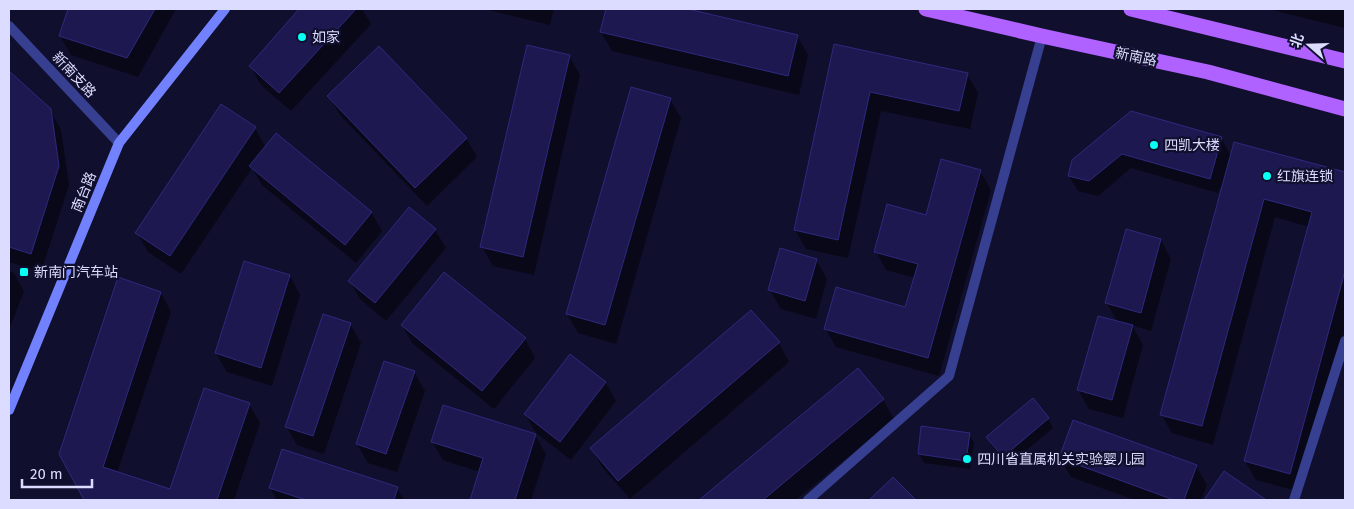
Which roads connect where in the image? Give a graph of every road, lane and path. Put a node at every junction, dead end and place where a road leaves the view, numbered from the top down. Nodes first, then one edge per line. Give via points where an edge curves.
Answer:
1 (226, 9) edge
2 (926, 9) edge
3 (1131, 9) edge
4 (9, 26) edge
5 (1042, 36) junction
6 (1345, 61) edge
7 (1345, 109) edge
8 (119, 143) junction
9 (1345, 341) edge
10 (9, 410) edge
11 (808, 500) edge
12 (1294, 500) edge

1 - 8 street, 南台路
2 - 5 main road, 新南路
3 - 6 main road
4 - 8 street, 新南支路
5 - 7 main road, 新南路 via 1208,72
5 - 11 street via 949,376
8 - 10 street, 南台路
9 - 12 street

